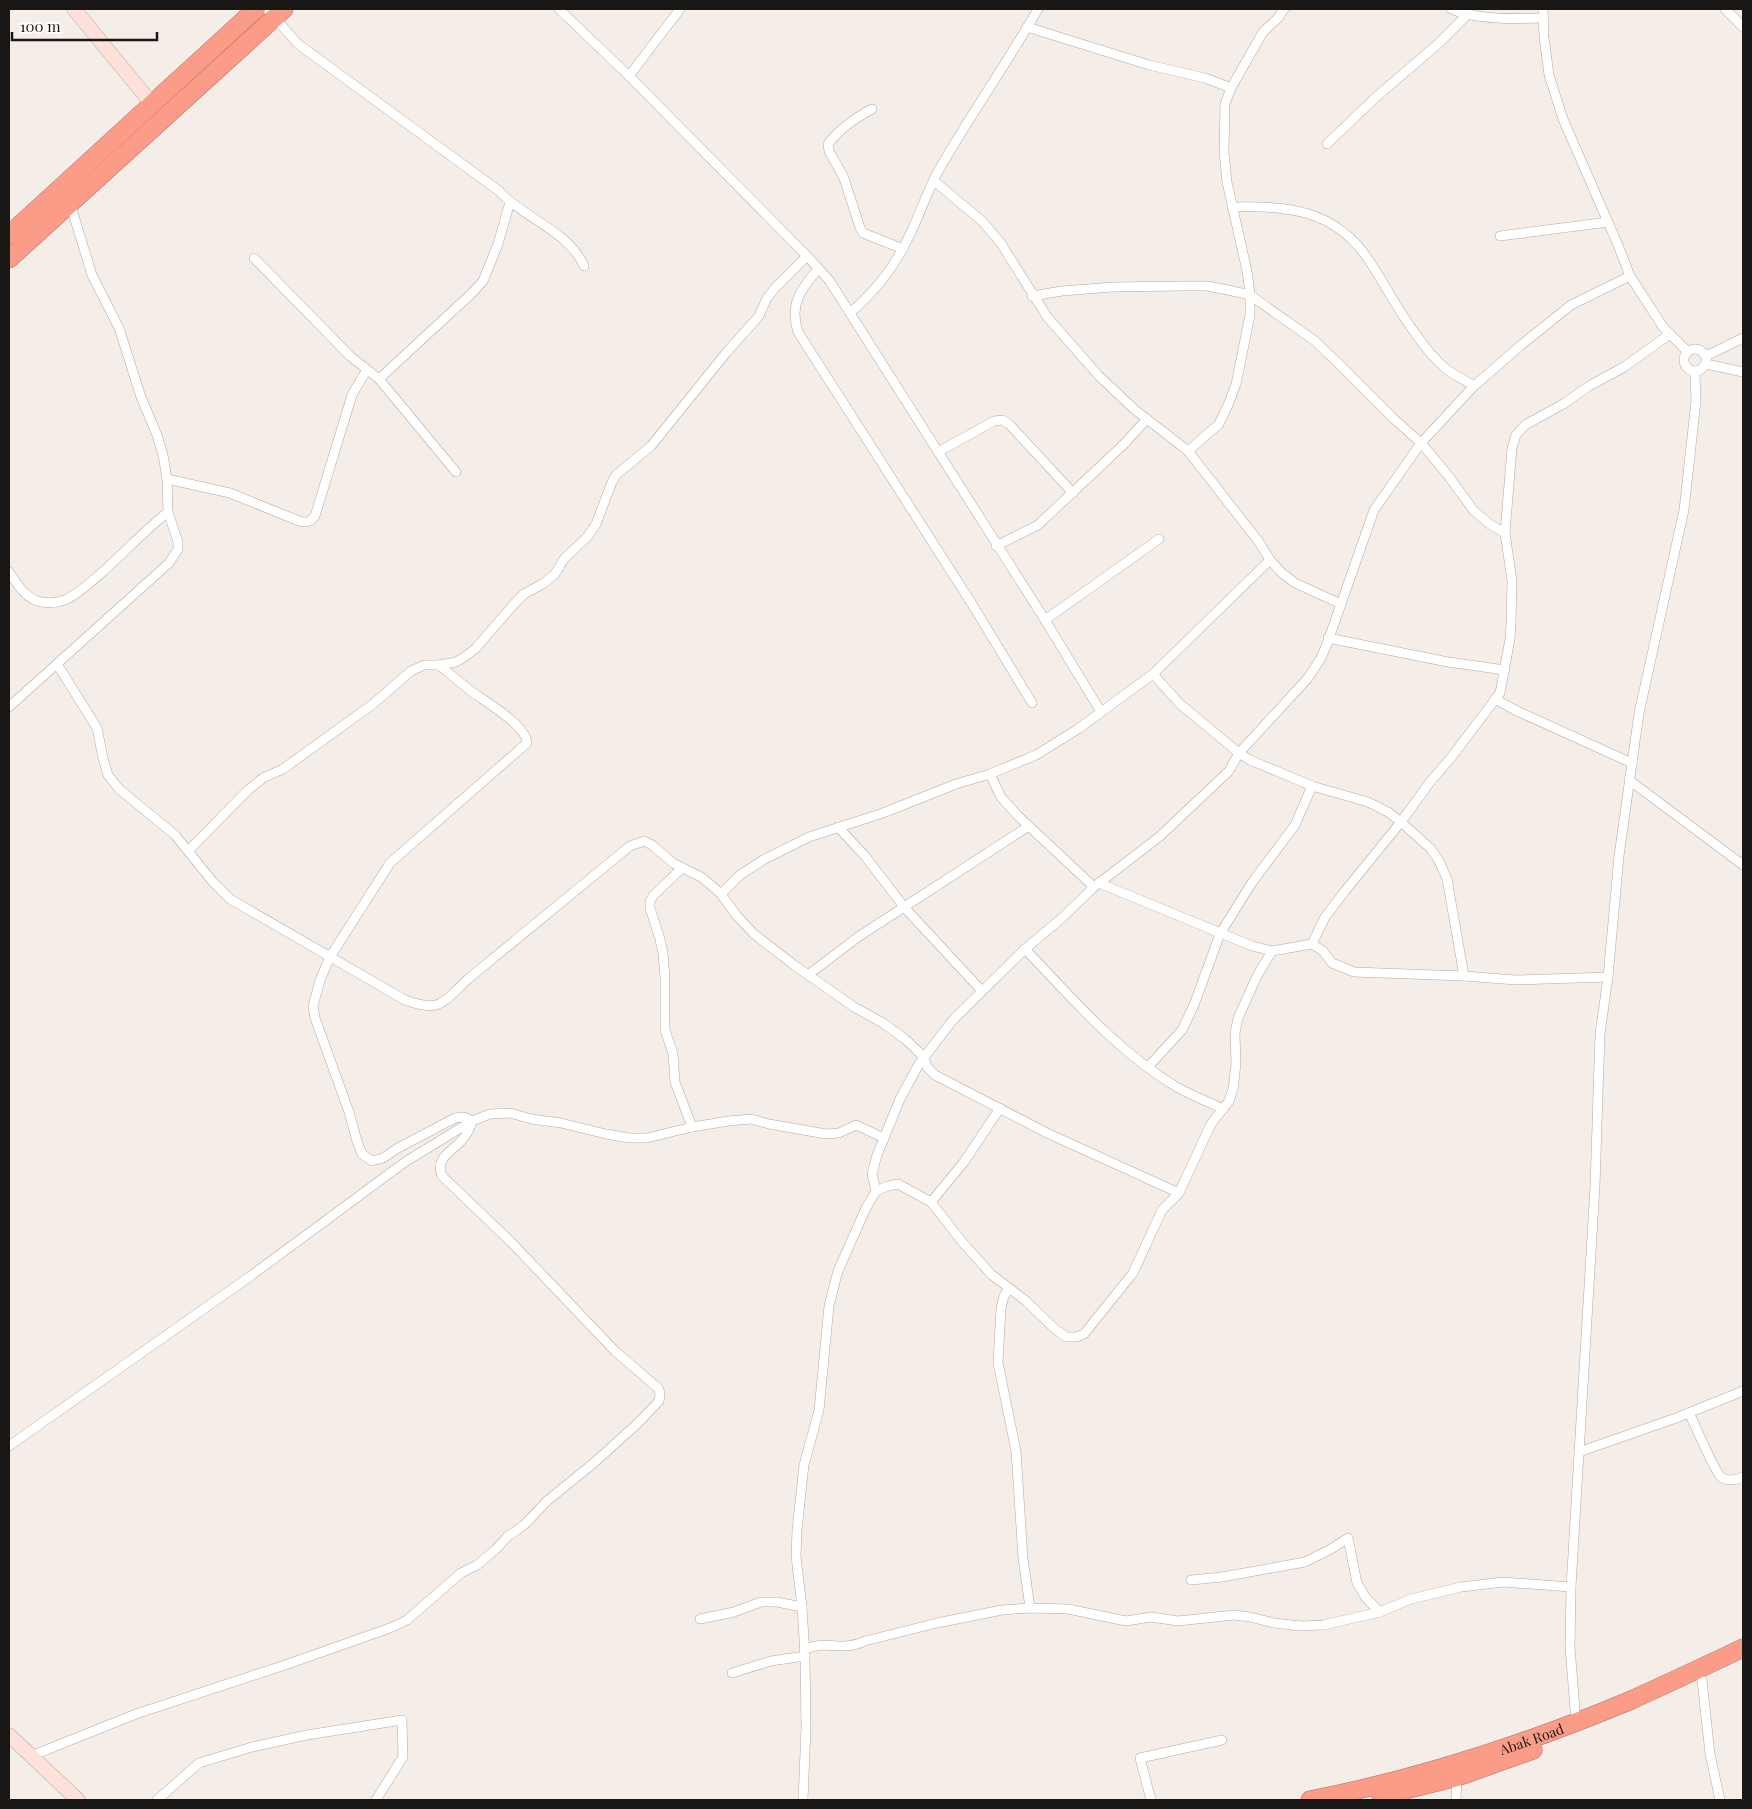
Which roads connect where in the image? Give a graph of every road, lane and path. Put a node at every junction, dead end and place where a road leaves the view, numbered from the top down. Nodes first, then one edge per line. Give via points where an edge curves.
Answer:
1 (74, 9) edge
2 (256, 9) edge
3 (559, 9) edge
4 (680, 9) edge
5 (1038, 9) edge
6 (1284, 9) edge
7 (1451, 9) edge
8 (1726, 9) edge
9 (275, 12) edge
10 (1469, 13) junction
11 (1543, 13) edge
12 (1028, 27) junction
13 (1743, 27) edge
14 (629, 76) junction
15 (1231, 88) junction
16 (152, 104) junction
17 (872, 109) dead end
18 (1327, 144) dead end
19 (934, 181) junction
20 (510, 202) junction
21 (70, 203) junction
22 (1232, 207) junction
23 (1608, 222) junction
24 (9, 235) edge
25 (1500, 236) dead end
26 (903, 248) junction
27 (807, 256) junction
28 (254, 258) dead end
29 (9, 259) edge
30 (584, 266) dead end
31 (818, 269) junction
32 (1630, 276) junction
33 (1032, 296) junction
34 (1250, 296) junction
35 (850, 313) junction
36 (1670, 334) junction
37 (1743, 338) edge
38 (1687, 351) junction
39 (1706, 360) junction
40 (366, 371) junction
41 (1695, 371) junction
42 (1743, 372) edge
43 (379, 379) junction
44 (1474, 386) junction
45 (1146, 419) junction
46 (1421, 443) junction
47 (1188, 451) junction
48 (938, 452) junction
49 (456, 472) dead end
50 (167, 479) junction
51 (1073, 493) junction
52 (168, 512) junction
53 (1505, 533) junction
54 (1159, 539) dead end
55 (996, 546) junction
56 (1270, 560) junction
57 (9, 572) edge
58 (1341, 604) junction
59 (1044, 620) junction
60 (1328, 638) junction
61 (57, 664) junction
62 (439, 665) junction
63 (1505, 670) junction
64 (1153, 674) junction
65 (1495, 700) junction
66 (1032, 703) dead end
67 (9, 707) edge
68 (1101, 712) junction
69 (1239, 754) junction
70 (1632, 763) junction
71 (990, 774) junction
72 (1629, 780) junction
73 (1312, 786) junction
74 (1400, 822) junction
75 (1028, 826) junction
76 (838, 827) junction
77 (189, 850) junction
78 (1743, 865) edge
79 (682, 868) junction
80 (1096, 885) junction
81 (721, 894) junction
82 (904, 907) junction
83 (1220, 934) junction
84 (1312, 944) junction
85 (1024, 949) junction
86 (1272, 951) junction
87 (330, 957) junction
88 (808, 975) junction
89 (1464, 976) junction
90 (1608, 978) junction
91 (982, 991) junction
92 (924, 1057) junction
93 (1148, 1067) junction
94 (1000, 1108) junction
95 (1224, 1109) junction
96 (472, 1121) junction
97 (692, 1127) junction
98 (884, 1138) junction
99 (876, 1191) junction
100 (1179, 1193) junction
101 (931, 1202) junction
102 (1009, 1288) junction
103 (1743, 1391) edge
104 (1690, 1413) junction
105 (9, 1446) edge
106 (1579, 1452) junction
107 (1743, 1477) edge
108 (1191, 1580) dead end
109 (1571, 1587) junction
110 (802, 1607) junction
111 (1030, 1608) junction
112 (1380, 1612) junction
113 (700, 1618) dead end
114 (1743, 1648) edge
115 (805, 1652) junction
116 (1743, 1661) edge
117 (732, 1673) dead end
118 (1702, 1680) junction
119 (1576, 1722) junction
120 (9, 1735) edge
121 (1222, 1740) dead end
122 (31, 1756) junction
123 (1457, 1777) junction
124 (78, 1800) edge
125 (157, 1800) edge
126 (376, 1800) edge
127 (803, 1800) edge
128 (1151, 1800) edge
129 (1310, 1800) edge
130 (1361, 1800) edge
131 (1456, 1800) edge
132 (1720, 1800) edge

1 - 16 street
2 - 16 highway
3 - 14 street
4 - 14 street
5 - 12 street
6 - 15 street via 1263,32
7 - 10 street
8 - 13 street
9 - 20 street via 298,44 500,191
9 - 21 highway
10 - 11 street via 1501,18
10 - 18 street
11 - 23 street via 1554,96
12 - 15 street
12 - 19 street
14 - 27 street
15 - 22 street via 1225,104 1224,152
16 - 24 highway
17 - 26 street via 848,122 832,138 828,151 844,178 863,234
19 - 26 street
19 - 33 street via 1000,242
20 - 30 street via 570,246
20 - 43 street via 483,281
21 - 29 highway
21 - 50 street via 92,275 119,328 141,398 157,435
22 - 34 street
22 - 44 street via 1289,208 1319,217 1347,234 1370,260 1403,318 1429,352 1446,369
23 - 25 street
23 - 32 street
26 - 35 street via 880,284
27 - 31 street
27 - 62 street via 775,288 759,316 651,446 616,475 596,524 564,559 555,574 524,594 471,653 456,662
28 - 40 street
31 - 35 street
31 - 66 street via 801,289 794,319 798,332
32 - 36 street
32 - 44 street via 1571,304
33 - 34 street via 1113,287 1182,286 1207,286
33 - 45 street via 1099,376
34 - 46 street via 1314,341
34 - 47 street via 1242,361 1228,405 1219,424
35 - 48 street
36 - 38 street
36 - 53 street via 1624,367 1525,425 1516,435 1512,448
37 - 39 street
38 - 39 street via 1698,349
38 - 41 street via 1685,366
39 - 41 street
39 - 42 street
40 - 43 street
40 - 50 street via 352,395 316,516 311,521 299,521 230,493
41 - 70 street via 1696,401 1684,510 1639,713
43 - 49 street
44 - 46 street
45 - 47 street
45 - 51 street
46 - 53 street via 1474,511
46 - 58 street via 1374,510
47 - 56 street
48 - 51 street via 994,421 1002,420
48 - 55 street
50 - 52 street
51 - 55 street via 1038,525
52 - 57 street via 82,590 64,600 48,603 34,600
52 - 61 street via 178,542 178,549 169,563
53 - 63 street via 1512,589 1511,631
54 - 59 street
55 - 59 street
56 - 58 street via 1295,583
56 - 64 street
58 - 60 street
59 - 68 street
60 - 63 street
60 - 69 street via 1321,658 1308,678
61 - 67 street
61 - 77 street via 97,728 108,775 119,789
62 - 77 street via 424,665 411,671 373,704 284,768 264,778
62 - 87 street via 503,713 526,736 527,743 390,864
63 - 65 street via 1500,693
64 - 68 street
64 - 69 street via 1180,704
65 - 70 street
65 - 74 street
68 - 71 street via 1036,755
69 - 73 street
69 - 80 street via 1230,771 1181,817
70 - 72 street
71 - 75 street via 1001,797
71 - 76 street
72 - 78 street
72 - 90 street
73 - 74 street via 1368,802
73 - 83 street via 1295,825
74 - 84 street via 1325,917
74 - 89 street via 1431,849 1447,879
75 - 80 street
75 - 82 street
76 - 81 street via 809,836 763,860 740,875
76 - 82 street
77 - 87 street via 230,899
79 - 81 street via 701,877
79 - 87 street via 644,841 630,846 434,1007 405,1000
79 - 97 street via 650,900 650,908 663,954 665,1030 673,1054 675,1082
80 - 83 street
80 - 85 street
81 - 88 street via 754,934
82 - 88 street
82 - 91 street
83 - 86 street
83 - 93 street via 1182,1030
84 - 86 street
84 - 89 street via 1323,951 1332,963 1354,972
85 - 91 street
85 - 93 street via 1092,1018
86 - 95 street via 1238,1018 1233,1089
87 - 96 street via 320,980 314,1006 315,1018 362,1154 372,1161 383,1158 455,1118
88 - 92 street via 897,1034
89 - 90 street via 1516,980
90 - 106 street via 1600,1034 1595,1186
91 - 92 street via 952,1021
92 - 94 street via 927,1067 936,1075
92 - 98 street via 911,1077
93 - 95 street via 1175,1086
94 - 100 street
94 - 101 street via 964,1162
95 - 100 street via 1211,1124
96 - 97 street via 490,1114 510,1113 629,1138 647,1138
96 - 105 street via 405,1162 252,1275
96 - 122 street via 466,1136 442,1159 439,1168 442,1176 616,1351 659,1389 658,1401 638,1423 547,1501 524,1525 407,1620 288,1664 136,1714
97 - 98 street via 751,1119 826,1134 839,1133 856,1125
98 - 99 street via 872,1174
99 - 101 street via 898,1184
99 - 110 street via 838,1271 829,1306 819,1410 804,1465 797,1530 796,1556
100 - 102 street via 1162,1210 1134,1273 1084,1334 1066,1336
101 - 102 street via 992,1275
102 - 111 street via 1000,1308 998,1363 1016,1451 1023,1558
103 - 104 street
104 - 106 street
104 - 107 street via 1718,1473 1726,1479
106 - 109 street
108 - 112 street via 1305,1562 1348,1538 1357,1584
109 - 112 street via 1503,1582 1469,1586 1411,1599
109 - 119 street via 1570,1647
110 - 113 street via 761,1602 734,1612
110 - 115 street
111 - 112 street via 1068,1610 1126,1621 1151,1617 1178,1621 1234,1615 1301,1626 1323,1625
111 - 115 street via 937,1623 856,1645 822,1645
114 - 119 highway, Abak Road
115 - 117 street
115 - 127 street
116 - 118 highway, Abak Road
118 - 123 highway, Abak Road via 1607,1722
118 - 132 street via 1710,1754
119 - 129 highway, Abak Road via 1459,1763 1362,1790
120 - 122 street
121 - 128 street via 1140,1758
122 - 124 street
123 - 130 highway, Abak Road
123 - 131 street
125 - 126 street via 199,1763 307,1735 402,1720 403,1757

